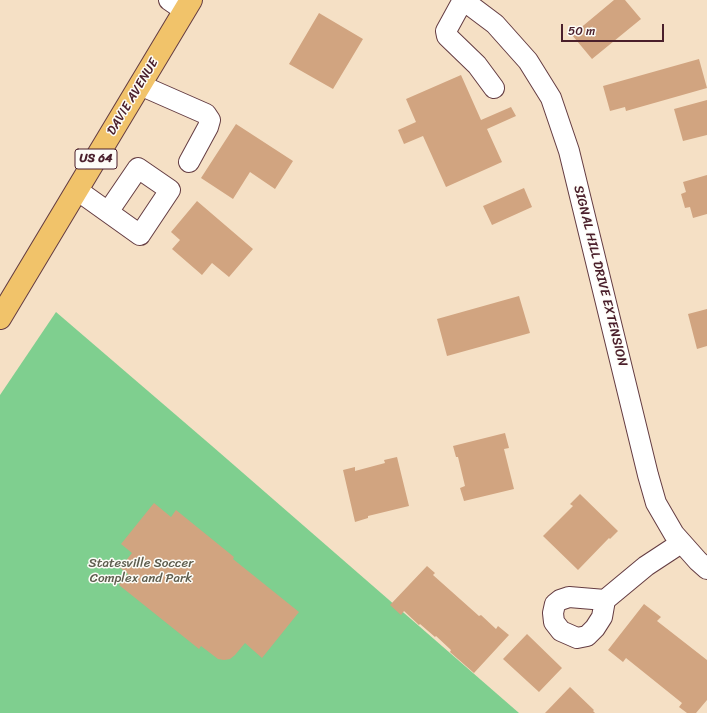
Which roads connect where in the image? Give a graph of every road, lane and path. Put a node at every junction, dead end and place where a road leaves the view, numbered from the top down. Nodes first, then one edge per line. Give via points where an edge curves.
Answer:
1 (463, 0) edge
2 (182, 4) edge
3 (140, 85) junction
4 (494, 88) dead end
5 (189, 162) dead end
6 (77, 190) junction
7 (108, 212) dead end
8 (0, 318) edge
9 (681, 543) junction
10 (707, 569) edge
11 (605, 600) dead end

1 - 4 street via 446,31 447,36 476,65
1 - 9 street, SIGNAL HILL DRIVE EXTENSION via 494,24 528,61 551,98 569,151 656,503
2 - 3 main road, DAVIE AVENUE / US 64
3 - 5 street via 206,114 210,120
3 - 6 main road, DAVIE AVENUE / US 64
6 - 7 street
6 - 8 main road, DAVIE AVENUE / US 64
9 - 10 street, SIGNAL HILL DRIVE EXTENSION
9 - 11 street via 646,566

